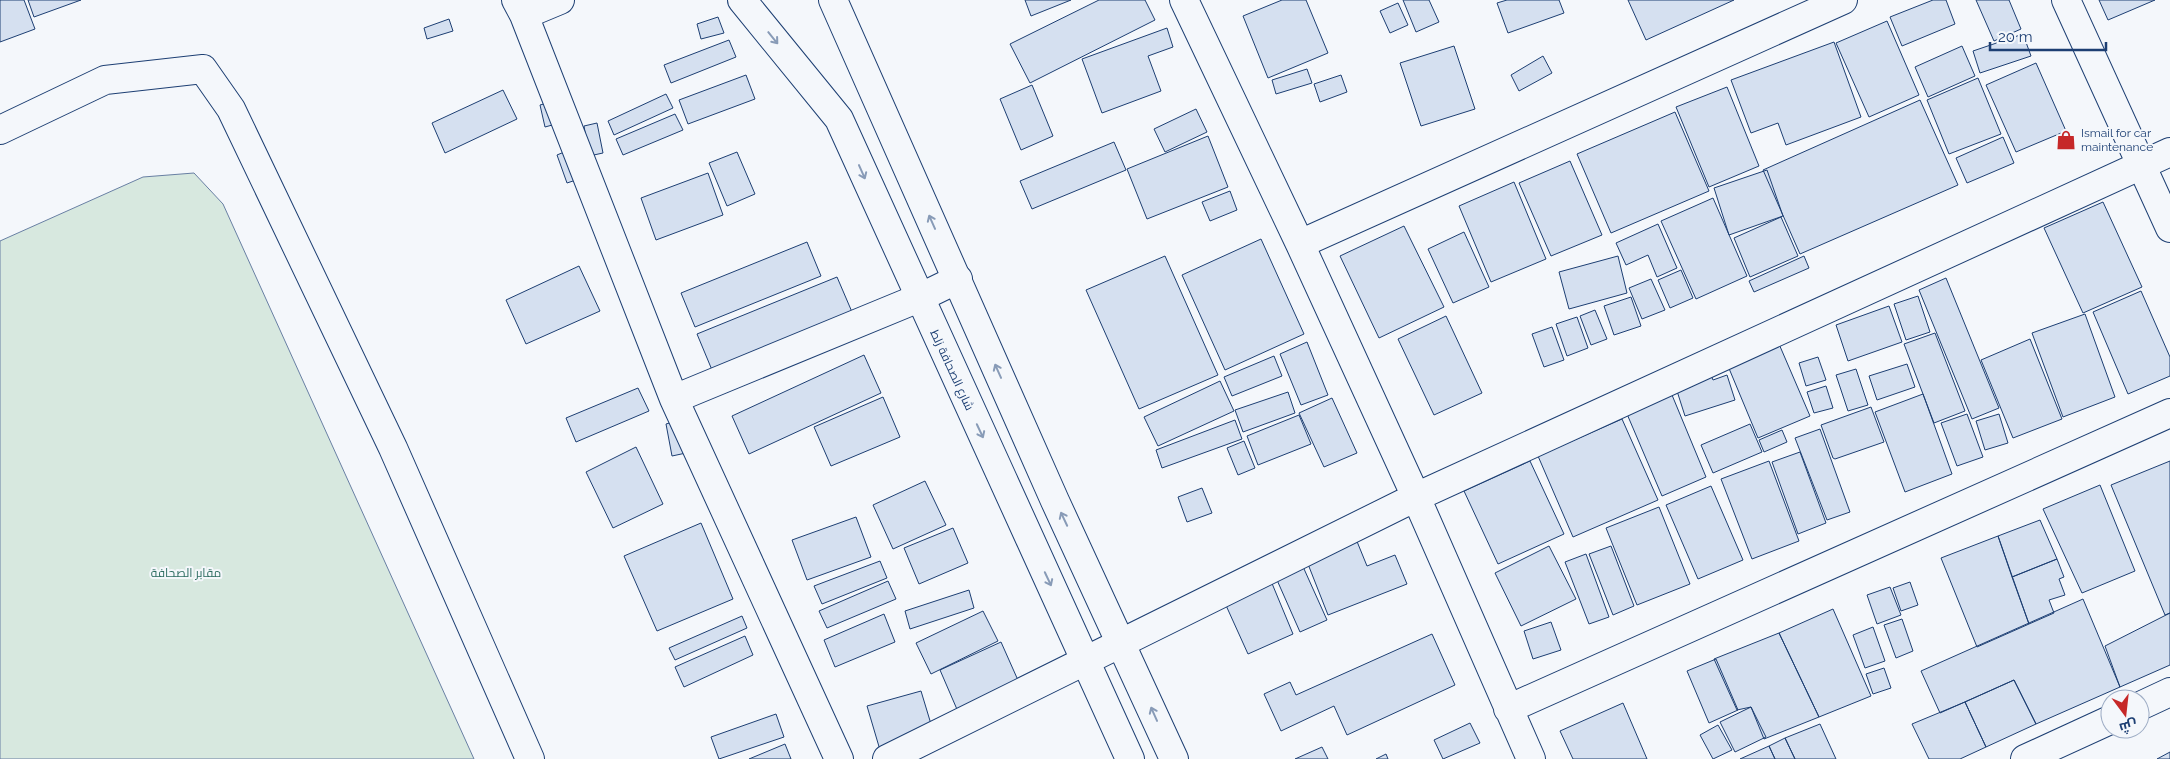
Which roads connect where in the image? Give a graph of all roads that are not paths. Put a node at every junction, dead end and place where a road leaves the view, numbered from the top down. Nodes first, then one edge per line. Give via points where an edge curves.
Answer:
1 (560, 0) edge
2 (742, 0) edge
3 (833, 0) edge
4 (1843, 0) edge
5 (2066, 0) edge
6 (1192, 3) edge
7 (520, 7) edge
8 (0, 130) edge
9 (2170, 152) edge
10 (2140, 166) junction
11 (2170, 228) edge
12 (1300, 244) junction
13 (958, 279) junction
14 (919, 298) junction
15 (674, 398) junction
16 (2170, 413) edge
17 (1416, 497) junction
18 (1122, 642) junction
19 (1084, 659) junction
20 (2170, 692) edge
21 (2150, 701) edge
22 (1508, 709) junction
23 (2100, 725) edge
24 (530, 759) edge
25 (839, 759) edge
26 (887, 759) edge
27 (1130, 759) edge
28 (1174, 759) edge
29 (1531, 759) edge
30 (2025, 759) edge

1 - 7 main road
2 -> 14 main road, شارع الصحافة زلط via 839,119
13 -> 3 main road
4 - 12 main road
5 - 10 main road
6 - 12 main road
7 - 15 main road
8 - 24 main road via 106,80 203,69 231,108 388,439
9 - 10 main road
10 - 11 main road
10 - 17 main road
12 - 17 main road
13 - 14 main road
18 -> 13 main road via 1055,500
14 - 15 main road
14 -> 19 main road, شارع الصحافة زلط
15 - 25 main road
16 - 22 main road
17 - 18 main road
17 - 22 main road
18 - 19 main road
28 -> 18 main road
19 - 26 main road
19 - 27 main road, شارع الصحافة زلط
20 - 21 main road
22 - 29 main road
23 - 30 main road

